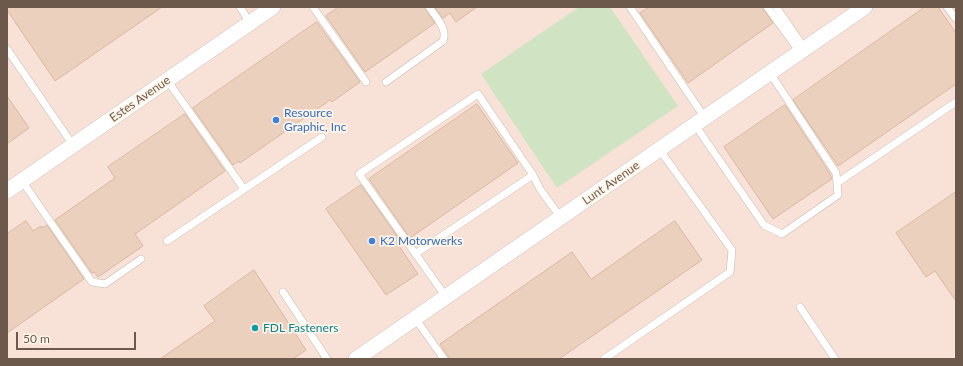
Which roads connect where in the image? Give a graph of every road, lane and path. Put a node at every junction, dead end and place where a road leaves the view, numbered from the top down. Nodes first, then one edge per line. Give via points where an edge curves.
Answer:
1 (240, 7) edge
2 (273, 7) edge
3 (313, 7) edge
4 (429, 7) edge
5 (630, 7) edge
6 (767, 7) edge
7 (776, 7) edge
8 (865, 7) edge
9 (947, 7) edge
10 (956, 19) edge
11 (250, 23) junction
12 (7, 49) edge
13 (802, 50) junction
14 (770, 73) junction
15 (167, 80) junction
16 (366, 82) dead end
17 (386, 82) dead end
18 (956, 102) edge
19 (700, 121) junction
20 (322, 137) dead end
21 (73, 145) junction
22 (659, 149) junction
23 (533, 175) junction
24 (22, 181) junction
25 (837, 183) junction
26 (244, 189) junction
27 (7, 191) edge
28 (560, 218) junction
29 (166, 241) dead end
30 (415, 254) junction
31 (141, 259) dead end
32 (283, 292) dead end
33 (446, 297) junction
34 (800, 307) dead end
35 (415, 318) junction
36 (359, 358) edge
37 (327, 359) edge
38 (444, 359) edge
39 (604, 359) edge
40 (835, 359) edge

1 - 11 lane
2 - 11 street, Estes Avenue
3 - 16 lane
4 - 17 lane via 442,25 445,36 443,41
5 - 19 lane
6 - 13 lane
7 - 13 lane
8 - 13 street, Lunt Avenue
9 - 10 lane
11 - 15 street, Estes Avenue
12 - 21 lane
13 - 14 street, Lunt Avenue
14 - 19 street, Lunt Avenue
14 - 25 lane via 836,173
15 - 21 street, Estes Avenue
15 - 26 lane
18 - 25 lane
19 - 22 street, Lunt Avenue
19 - 25 lane via 764,225 782,234 838,195
20 - 26 lane
21 - 24 street, Estes Avenue
22 - 28 street, Lunt Avenue
22 - 39 lane via 732,250 730,272
23 - 28 lane
23 - 30 lane
23 - 30 lane via 478,94 359,174
24 - 27 street, Estes Avenue
24 - 31 lane via 92,282 105,284
26 - 29 lane
28 - 33 street, Lunt Avenue
30 - 33 lane
32 - 37 lane
33 - 35 street, Lunt Avenue
34 - 40 lane
35 - 36 street, Lunt Avenue
35 - 38 lane

